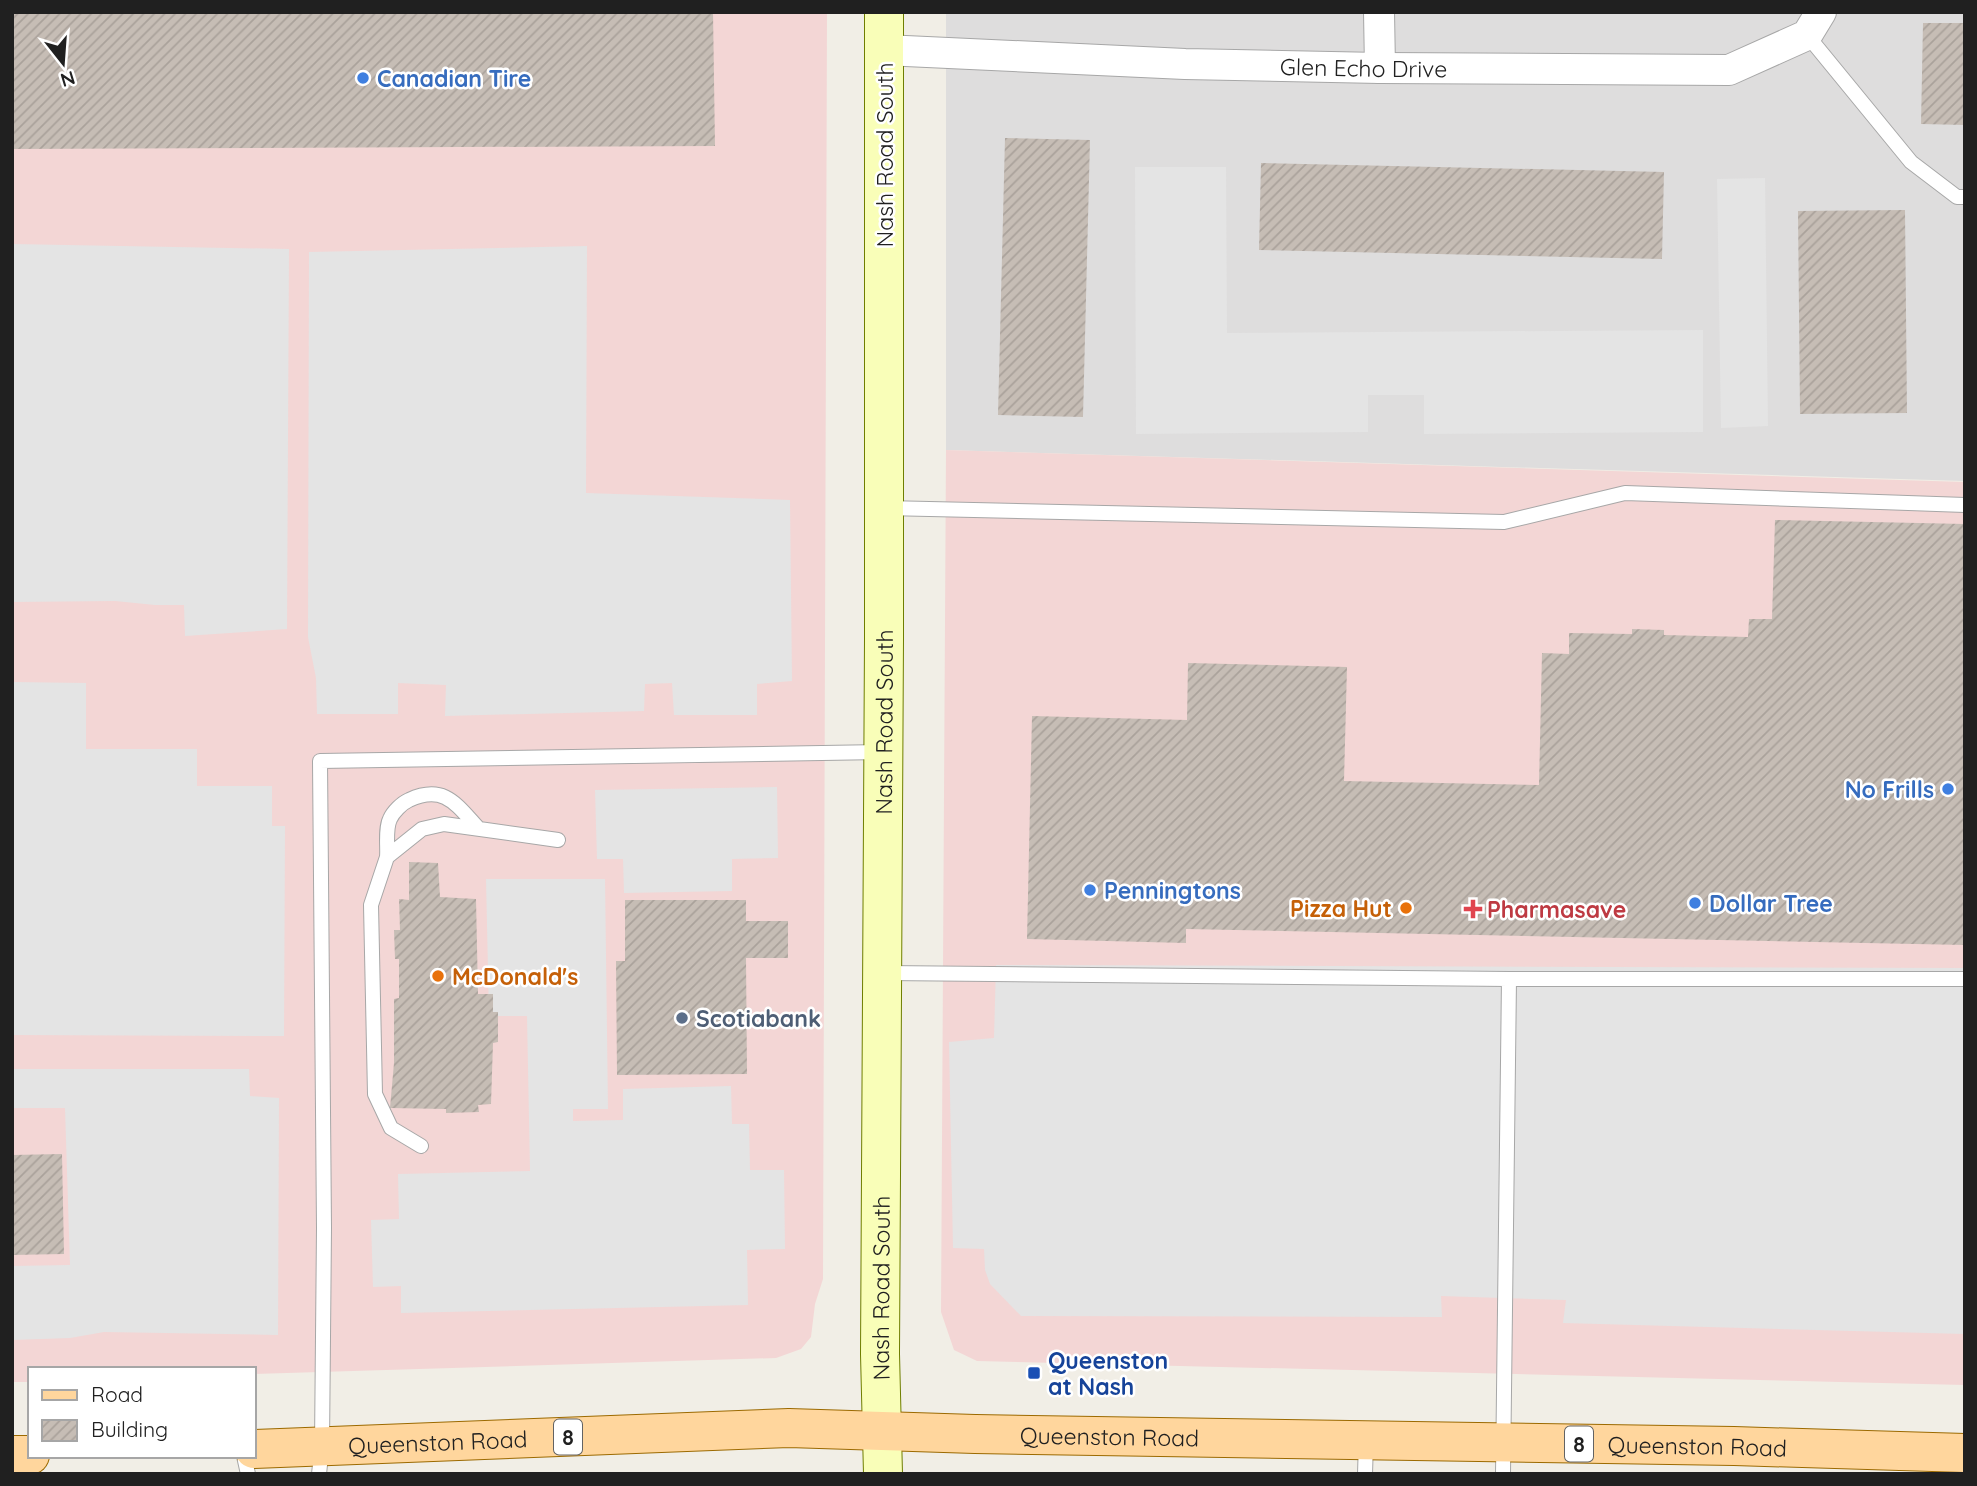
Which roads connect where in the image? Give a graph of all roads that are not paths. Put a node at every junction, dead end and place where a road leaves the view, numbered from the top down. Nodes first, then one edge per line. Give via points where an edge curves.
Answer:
1 (884, 12) edge
2 (1379, 12) edge
3 (1814, 24) edge
4 (884, 50) junction
5 (1380, 68) junction
6 (1965, 197) edge
7 (1965, 505) edge
8 (884, 508) junction
9 (883, 752) junction
10 (478, 828) junction
11 (558, 840) dead end
12 (387, 858) junction
13 (882, 973) junction
14 (1508, 979) junction
15 (1965, 979) edge
16 (421, 1146) dead end
17 (883, 1432) junction
18 (256, 1449) edge
19 (1959, 1456) edge
20 (1366, 1457) edge
21 (1503, 1459) edge
22 (320, 1460) edge
23 (883, 1474) edge

1 - 4 street, Nash Road South
2 - 5 street
3 - 5 street, Glen Echo Drive via 1729,70
3 - 6 lane via 1911,162 1957,197
4 - 5 street, Glen Echo Drive
4 - 8 street, Nash Road South
7 - 8 lane via 1626,494 1504,522
8 - 9 street, Nash Road South
9 - 13 street, Nash Road South
9 - 22 lane via 320,761 324,1228
10 - 11 lane
10 - 12 lane via 444,824 422,829
10 - 12 lane via 455,803 436,793 419,796 403,803 389,819
12 - 16 lane via 371,905 375,1094 391,1128
13 - 14 lane
13 - 17 street, Nash Road South
14 - 15 lane
14 - 21 lane
17 - 20 main road, Queenston Road / 8
17 - 22 main road, Queenston Road / 8 via 789,1428
17 - 23 street, Nash Road South
18 - 22 main road, Queenston Road / 8
19 - 21 main road, Queenston Road / 8 via 1734,1446
20 - 21 main road, Queenston Road / 8

